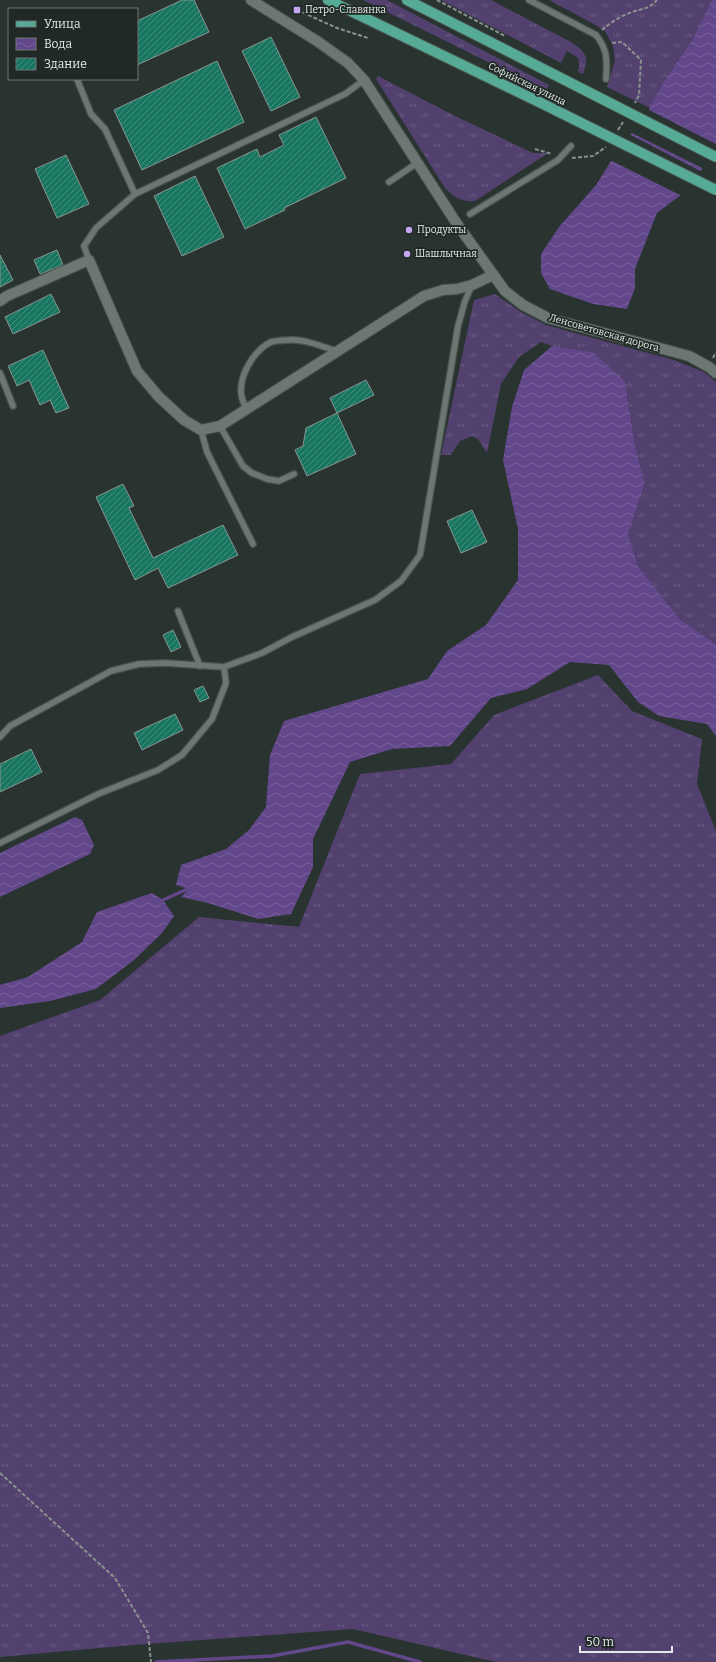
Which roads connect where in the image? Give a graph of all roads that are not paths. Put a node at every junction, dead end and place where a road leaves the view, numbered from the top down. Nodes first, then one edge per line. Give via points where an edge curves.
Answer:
1 (250, 0) edge
2 (328, 0) edge
3 (407, 0) edge
4 (529, 0) edge
5 (606, 78) dead end
6 (77, 80) edge
7 (364, 80) junction
8 (571, 146) dead end
9 (716, 157) edge
10 (417, 163) junction
11 (389, 182) dead end
12 (716, 190) edge
13 (135, 194) junction
14 (470, 214) dead end
15 (88, 260) junction
16 (493, 275) junction
17 (472, 285) junction
18 (0, 301) edge
19 (338, 351) junction
20 (0, 373) edge
21 (716, 374) edge
22 (14, 406) dead end
23 (247, 410) junction
24 (220, 426) junction
25 (202, 430) junction
26 (294, 474) dead end
27 (253, 544) dead end
28 (178, 611) dead end
29 (200, 666) junction
30 (224, 667) junction
31 (0, 736) edge
32 (0, 843) edge

1 - 7 street, Ленсоветовская дорога via 317,41 348,63
2 - 12 main road, Софийская улица, bridge
3 - 9 main road, Софийская улица, bridge
4 - 5 lane via 596,35 603,44 607,57
6 - 13 lane via 91,114 105,129
7 - 10 street, Ленсоветовская дорога
7 - 13 lane via 345,94
8 - 14 lane via 558,160
10 - 11 lane
10 - 16 street, Ленсоветовская дорога
13 - 15 lane via 96,228 84,246
15 - 18 street
15 - 25 street via 137,371 159,397 184,420
16 - 17 street
16 - 21 street, Ленсоветовская дорога via 505,291 523,305 548,318 688,356 709,367
17 - 19 street via 424,296
17 - 30 lane via 458,326 420,555 401,581 375,600 262,653
19 - 23 street
19 - 23 lane via 288,340 272,342 258,352 247,367 242,381 242,398
20 - 22 lane
23 - 24 street
24 - 25 street
24 - 26 lane via 243,466 252,474 267,480 279,481
25 - 27 lane via 207,452
28 - 29 lane
29 - 30 lane
29 - 31 lane via 139,664 112,671 10,726
30 - 32 lane via 226,683 212,719 182,755 158,770 98,794

